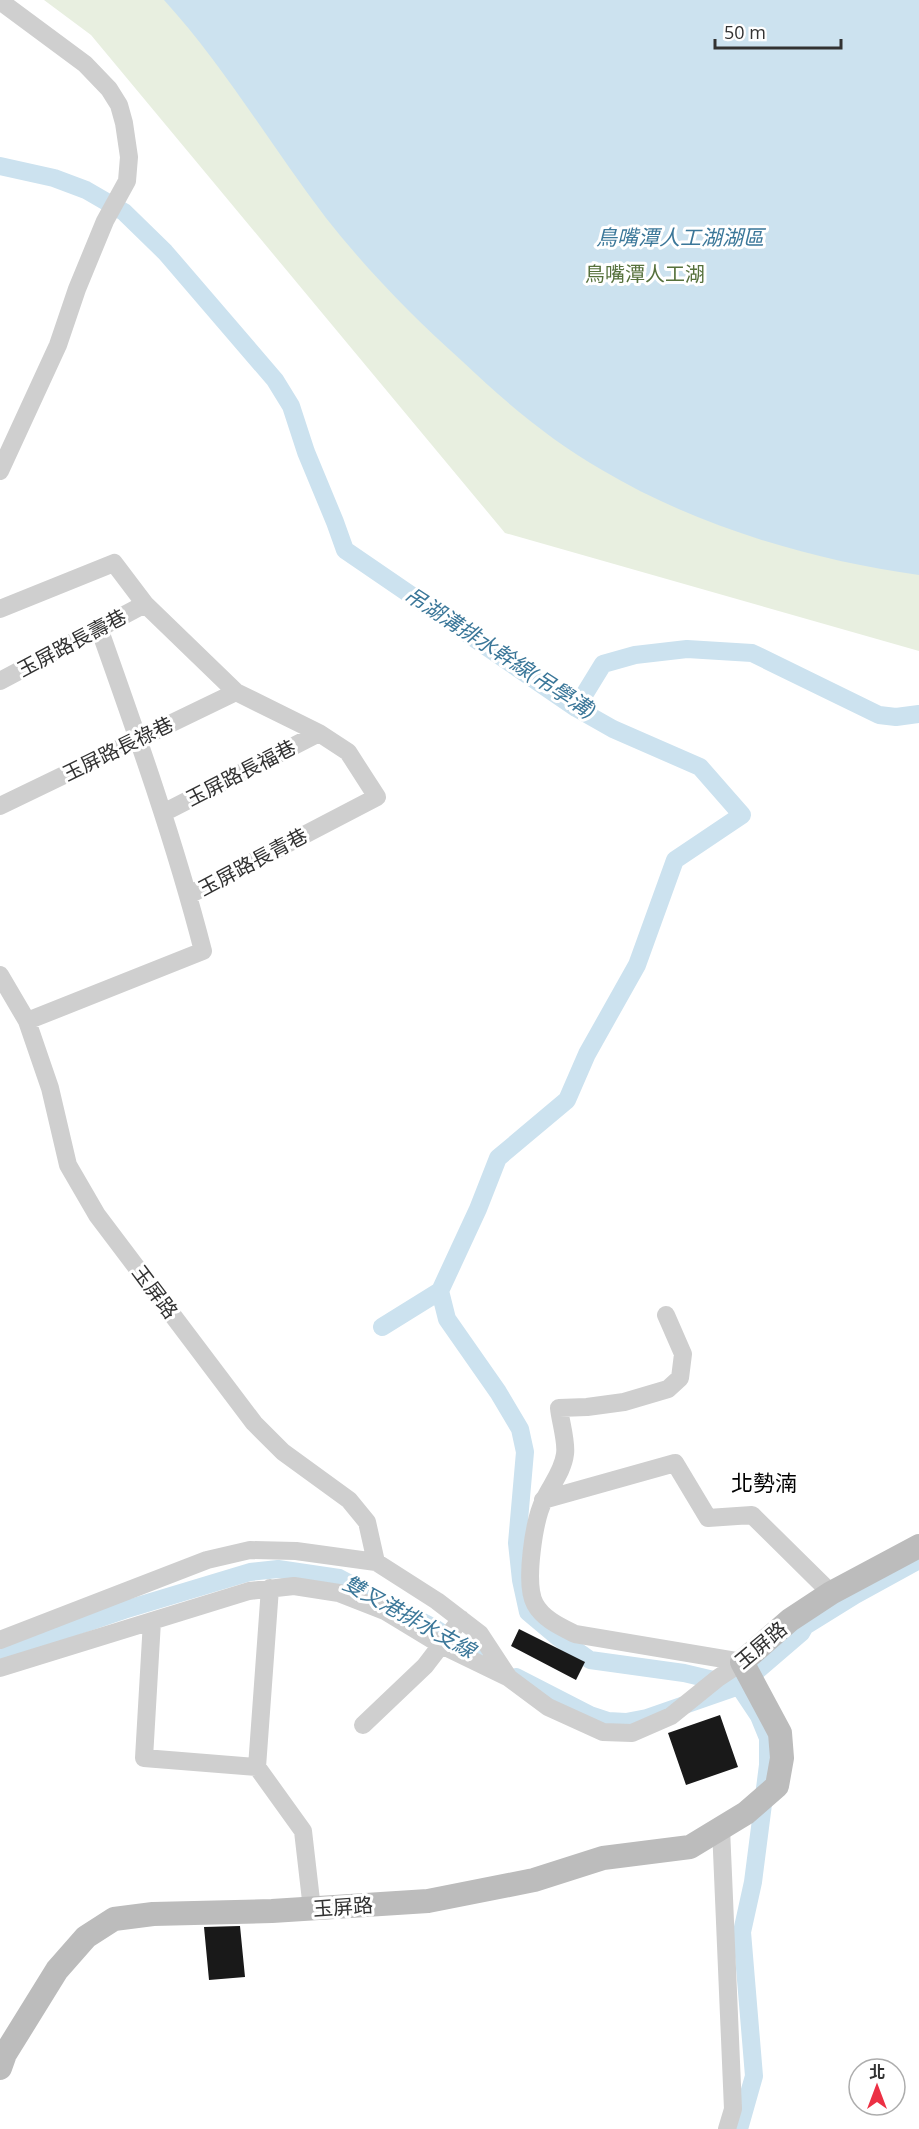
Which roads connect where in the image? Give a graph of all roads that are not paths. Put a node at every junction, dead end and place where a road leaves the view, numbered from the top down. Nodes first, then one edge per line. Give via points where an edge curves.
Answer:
1 (0, 1) edge
2 (0, 471) edge
3 (145, 604) junction
4 (0, 609) edge
5 (99, 628) junction
6 (0, 681) edge
7 (236, 692) junction
8 (319, 733) junction
9 (138, 738) junction
10 (0, 806) edge
11 (163, 813) junction
12 (189, 895) junction
13 (0, 975) edge
14 (27, 1021) junction
15 (666, 1315) dead end
16 (543, 1500) junction
17 (919, 1546) edge
18 (376, 1562) junction
19 (270, 1588) junction
20 (831, 1593) junction
21 (460, 1619) junction
22 (152, 1621) junction
23 (0, 1640) edge
24 (441, 1645) junction
25 (0, 1668) edge
26 (734, 1668) junction
27 (509, 1678) junction
28 (363, 1725) dead end
29 (257, 1767) junction
30 (721, 1828) junction
31 (312, 1909) junction
32 (0, 2068) edge
33 (727, 2129) edge

1 - 2 street via 85,64 109,89 119,105 129,157 128,182 105,221 58,345
3 - 4 street via 114,563
3 - 5 street, 玉屏路長壽巷
3 - 7 street
5 - 6 street, 玉屏路長壽巷
5 - 9 street
7 - 8 street
7 - 9 street, 玉屏路長祿巷
8 - 11 street, 玉屏路長福巷
8 - 12 street, 玉屏路長青巷 via 348,752 377,797
9 - 10 street, 玉屏路長祿巷
9 - 11 street
11 - 12 street
12 - 14 street, 玉屏路長青巷 via 203,951
13 - 14 street, 玉屏路
14 - 18 street, 玉屏路 via 50,1088 68,1165 97,1215 254,1423 283,1452 350,1500 367,1522
15 - 16 street via 683,1354 680,1378 668,1389 624,1402 559,1408 566,1453 554,1485
16 - 20 street via 675,1462 708,1518 752,1515
16 - 26 street via 529,1576 534,1604 551,1622 575,1634 692,1654
17 - 20 street, 玉屏路
18 - 21 street, 玉屏路
18 - 23 street, 玉屏路 via 296,1551 250,1550 207,1560
19 - 22 street
19 - 24 street via 294,1586 339,1593 386,1611
19 - 29 street
20 - 26 street, 玉屏路 via 790,1620
21 - 24 street
21 - 27 street, 玉屏路 via 480,1634
22 - 25 street
22 - 29 street via 144,1758
24 - 27 street
24 - 28 street via 425,1666
26 - 27 street, 玉屏路 via 671,1716 632,1733 603,1732 576,1720 548,1707
26 - 30 street, 玉屏路 via 755,1684 780,1733 782,1758 777,1786
29 - 31 street via 303,1831
30 - 31 street, 玉屏路 via 690,1847 603,1858 534,1880 428,1901
30 - 33 street via 733,2109
31 - 32 street, 玉屏路 via 153,1914 114,1919 86,1936 57,1970

